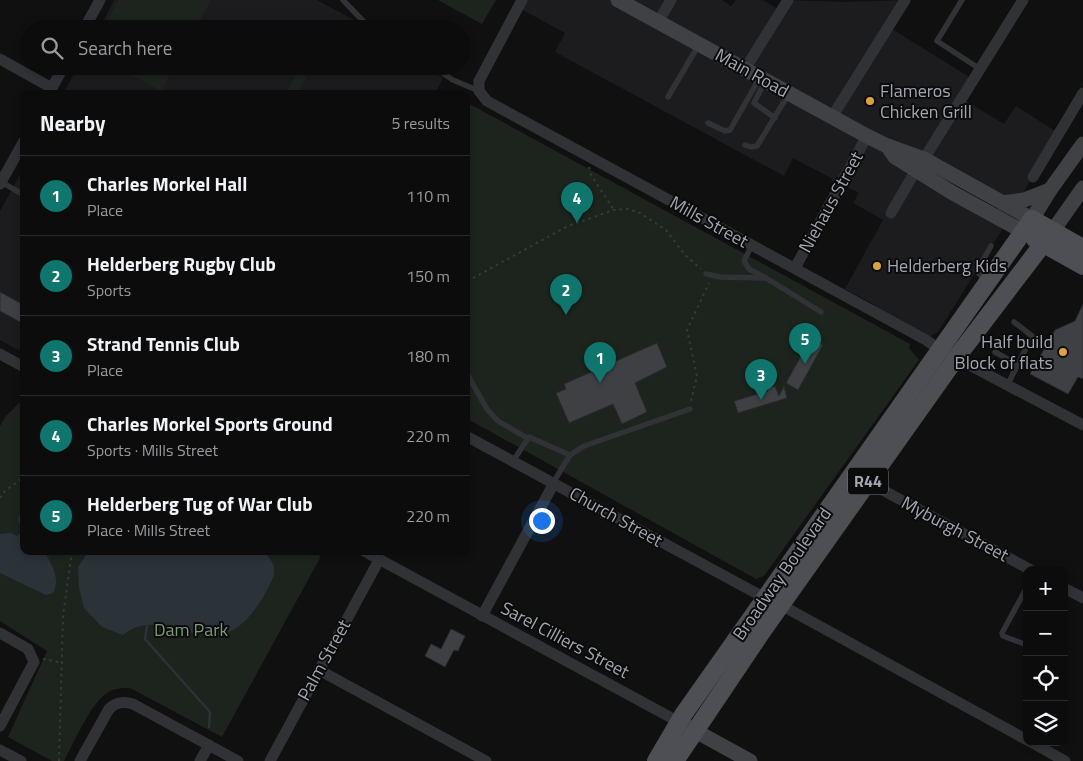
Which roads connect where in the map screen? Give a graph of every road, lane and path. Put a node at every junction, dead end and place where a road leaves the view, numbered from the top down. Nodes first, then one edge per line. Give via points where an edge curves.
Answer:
1 (343, 0) edge
2 (522, 0) edge
3 (619, 0) edge
4 (670, 0) edge
5 (788, 0) edge
6 (905, 0) edge
7 (962, 0) edge
8 (1023, 0) edge
9 (96, 1) edge
10 (88, 20) edge
11 (362, 20) edge
12 (658, 22) junction
13 (700, 44) junction
14 (0, 59) edge
15 (745, 69) junction
16 (980, 69) junction
17 (20, 72) edge
18 (26, 75) edge
19 (59, 75) edge
20 (446, 75) edge
21 (763, 79) junction
22 (49, 90) edge
23 (52, 90) edge
24 (480, 92) junction
25 (789, 93) junction
26 (1083, 94) edge
27 (668, 97) dead end
28 (832, 117) junction
29 (775, 118) junction
30 (708, 123) dead end
31 (867, 136) junction
32 (1083, 144) edge
33 (745, 145) dead end
34 (20, 148) edge
35 (592, 158) junction
36 (920, 165) junction
37 (2, 177) edge
38 (1033, 177) dead end
39 (1083, 188) edge
40 (1050, 190) junction
41 (20, 192) edge
42 (1003, 202) junction
43 (614, 210) junction
44 (891, 213) dead end
45 (1028, 225) junction
46 (1048, 239) junction
47 (752, 245) junction
48 (991, 246) dead end
49 (1083, 248) edge
50 (1083, 266) edge
51 (795, 268) junction
52 (706, 274) junction
53 (766, 278) junction
54 (470, 280) edge
55 (988, 284) junction
56 (821, 312) dead end
57 (1014, 322) dead end
58 (940, 350) junction
59 (995, 352) dead end
60 (0, 354) edge
61 (956, 358) junction
62 (1018, 364) junction
63 (20, 365) edge
64 (470, 379) edge
65 (1008, 384) junction
66 (690, 409) joint
67 (1083, 425) edge
68 (470, 438) edge
69 (527, 438) junction
70 (570, 455) junction
71 (513, 461) junction
72 (861, 478) junction
73 (20, 480) edge
74 (553, 483) junction
75 (0, 498) edge
76 (71, 555) edge
77 (371, 555) edge
78 (379, 560) junction
79 (1024, 566) edge
80 (1068, 590) edge
81 (1023, 594) edge
82 (765, 598) junction
83 (1083, 598) edge
84 (781, 605) junction
85 (482, 616) junction
86 (0, 633) edge
87 (1023, 644) edge
88 (33, 658) junction
89 (63, 663) junction
90 (318, 670) junction
91 (678, 722) junction
92 (0, 726) edge
93 (694, 731) junction
94 (1023, 738) edge
95 (208, 745) junction
96 (1038, 746) edge
97 (0, 750) edge
98 (21, 761) edge
99 (60, 761) edge
100 (80, 761) edge
101 (200, 761) edge
102 (238, 761) edge
103 (270, 761) edge
104 (486, 761) edge
105 (656, 761) edge
106 (675, 761) edge
107 (750, 761) edge
108 (1065, 761) edge

1 - 11 lane
2 - 24 street via 479,80
3 - 12 main road, Main Road
4 - 12 street
5 - 15 street
6 - 28 street
7 - 16 lane via 937,41
8 - 16 street
9 - 10 street
12 - 13 main road, Main Road
13 - 15 main road, Main Road
13 - 27 lane
14 - 17 street
15 - 21 main road, Main Road
16 - 36 street
18 - 22 street
19 - 23 street
20 - 24 lane
21 - 25 main road, Main Road
21 - 29 lane via 754,104
21 - 30 lane via 730,130
24 - 35 street, Mills Street via 487,101
25 - 28 main road, Main Road
25 - 29 lane
26 - 38 street
28 - 31 main road, Main Road
29 - 33 lane via 757,146
31 - 36 main road, Main Road
31 - 51 street, Niehaus Street
32 - 40 main road, Broadway Boulevard
34 - 37 street
35 - 43 path via 588,165 591,175
35 - 47 street, Mills Street
36 - 42 main road, Main Road
36 - 44 street
36 - 45 main road, Main Road
37 - 41 lane
39 - 46 main road, Broadway Boulevard
40 - 42 main road via 1024,200
40 - 45 main road, Broadway Boulevard
42 - 45 main road, Main Road
43 - 52 path via 628,209 640,213 666,230 685,256
43 - 54 path via 568,226
45 - 46 main road, Main Road
45 - 55 main road, Broadway Boulevard / R44
46 - 49 main road, Main Road
46 - 50 main road, Main Road
46 - 61 main road, Broadway Boulevard / R44
47 - 51 street, Mills Street
47 - 53 lane via 744,261 748,269
48 - 55 lane via 977,271
51 - 58 street, Mills Street
52 - 53 lane
52 - 66 path via 710,280 687,330 697,376
53 - 56 lane
55 - 58 main road, Broadway Boulevard / R44
57 - 62 lane via 1032,335
58 - 72 main road, Broadway Boulevard / R44
59 - 62 lane
60 - 63 street
61 - 65 street
61 - 72 main road, Broadway Boulevard / R44
62 - 65 lane
64 - 69 lane via 487,410 498,422
65 - 67 street
66 - 70 lane via 584,446
68 - 71 street, Church Street
69 - 70 lane
69 - 71 lane
70 - 74 lane
71 - 74 street, Church Street
72 - 79 street, Myburgh Street
72 - 82 main road, Broadway Boulevard / R44
72 - 84 main road, Broadway Boulevard / R44
73 - 75 path
74 - 82 street, Church Street
74 - 85 street
76 - 89 path via 63,616
77 - 78 street, Sarel Cilliers Street
78 - 85 street, Sarel Cilliers Street
78 - 90 street, Palm Street
80 - 83 street
81 - 87 lane via 1002,633
82 - 91 main road, Broadway Boulevard / R44
84 - 93 main road, Broadway Boulevard / R44
84 - 94 street
85 - 91 street, Sarel Cilliers Street
86 - 88 street via 28,649
88 - 89 path
88 - 92 street via 33,667
89 - 99 path
90 - 103 street, Palm Street
90 - 104 street
91 - 93 main road, Sarel Cilliers Street
91 - 105 main road, Broadway Boulevard / R44
93 - 106 main road, Broadway Boulevard / R44
93 - 107 main road, Sarel Cilliers Street
95 - 100 street via 132,704 119,703 109,710
95 - 101 street
95 - 102 street
96 - 108 street
97 - 98 street

